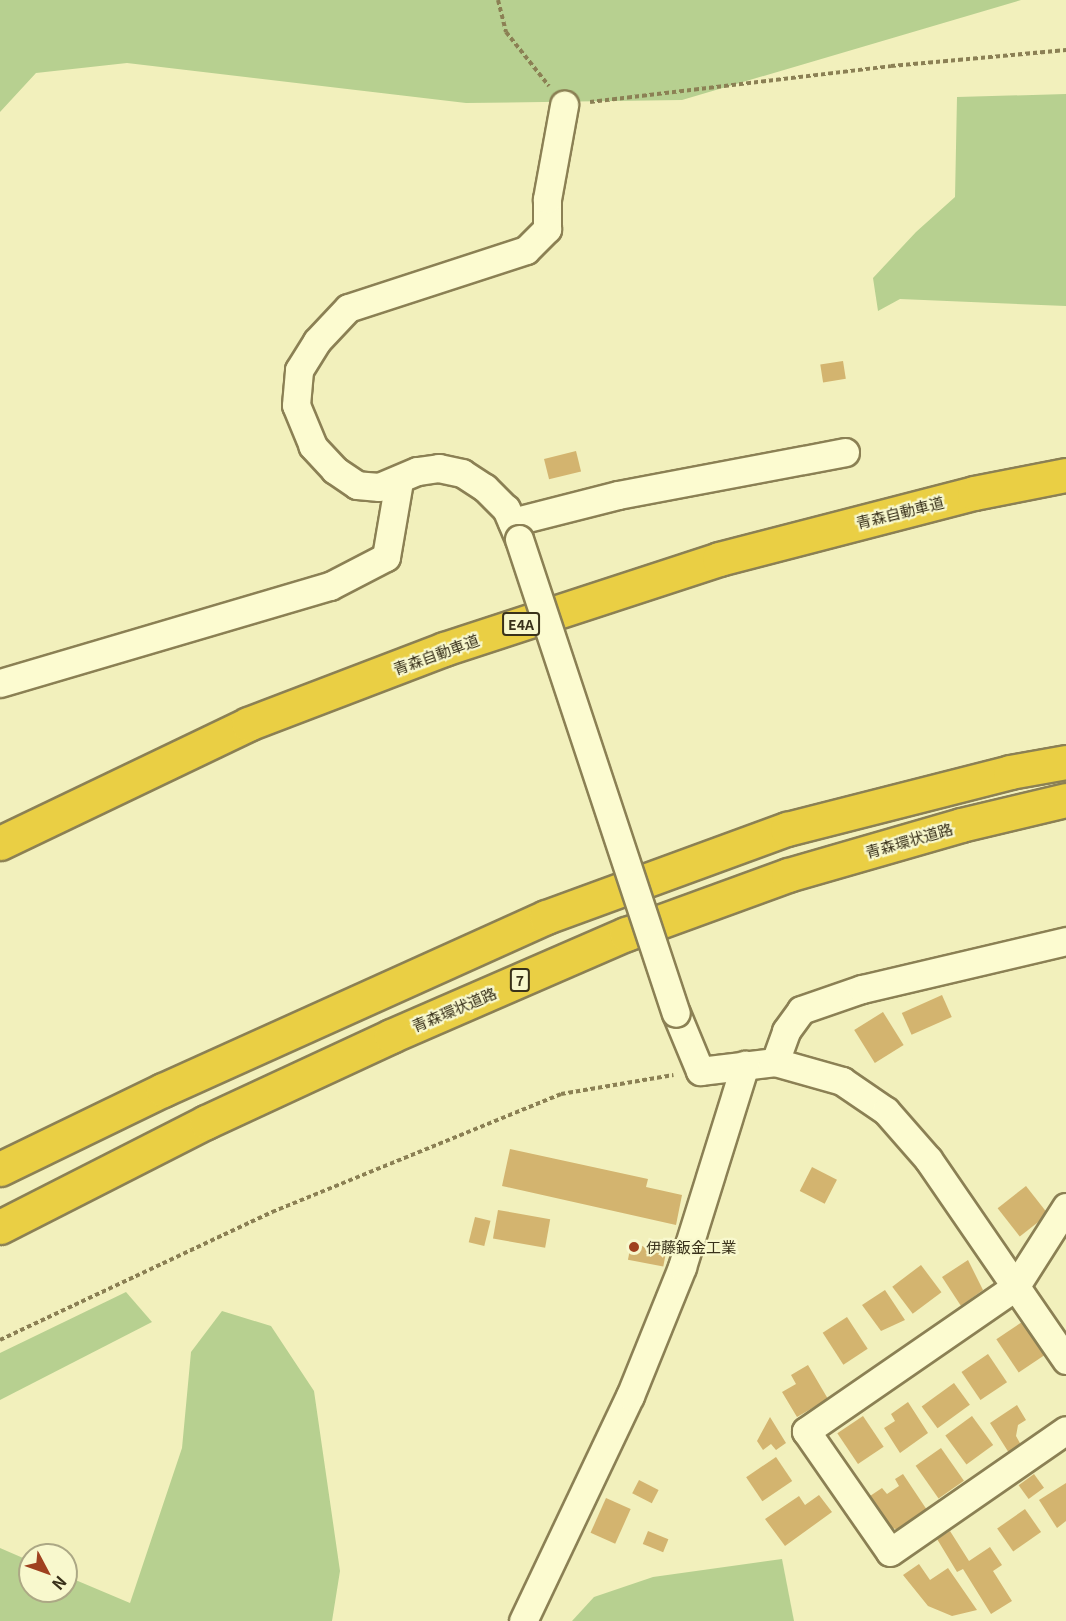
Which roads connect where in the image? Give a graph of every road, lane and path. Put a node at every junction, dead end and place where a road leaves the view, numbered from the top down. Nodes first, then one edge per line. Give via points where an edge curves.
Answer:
1 (498, 0) edge
2 (1066, 50) edge
3 (564, 105) junction
4 (845, 452) dead end
5 (1066, 475) edge
6 (399, 481) junction
7 (515, 530) junction
8 (0, 683) edge
9 (1066, 762) edge
10 (1066, 800) edge
11 (0, 843) edge
12 (1066, 941) edge
13 (775, 1062) junction
14 (745, 1065) junction
15 (700, 1071) junction
16 (0, 1169) edge
17 (1066, 1207) edge
18 (0, 1227) edge
19 (1015, 1287) junction
20 (0, 1340) edge
21 (1066, 1360) edge
22 (1066, 1430) edge
23 (523, 1621) edge

1 - 3 path via 506,32
2 - 3 path via 891,66
3 - 6 street via 547,199 547,229 526,250 348,308 317,341 299,370 296,405 313,446 357,485 379,487
4 - 7 street via 618,495
5 - 11 highway, 青森自動車道 / E4A via 974,493 719,559 444,650 248,724
6 - 7 street via 417,471 439,468 462,473 486,488 506,509
6 - 8 street via 386,557 330,586
7 - 15 street, bridge via 676,1013
9 - 16 highway via 1010,772 787,829 546,917 163,1090
10 - 18 highway, 青森環状道路 / 7 via 961,825 788,875 626,934 206,1122
12 - 13 street via 862,989 801,1010 786,1030
13 - 14 street
13 - 19 street via 842,1081 886,1111 928,1159
14 - 15 street
14 - 23 street via 682,1267 630,1396
15 - 20 path via 561,1094 272,1212
17 - 19 street
19 - 21 street
19 - 22 street via 806,1431 890,1552

